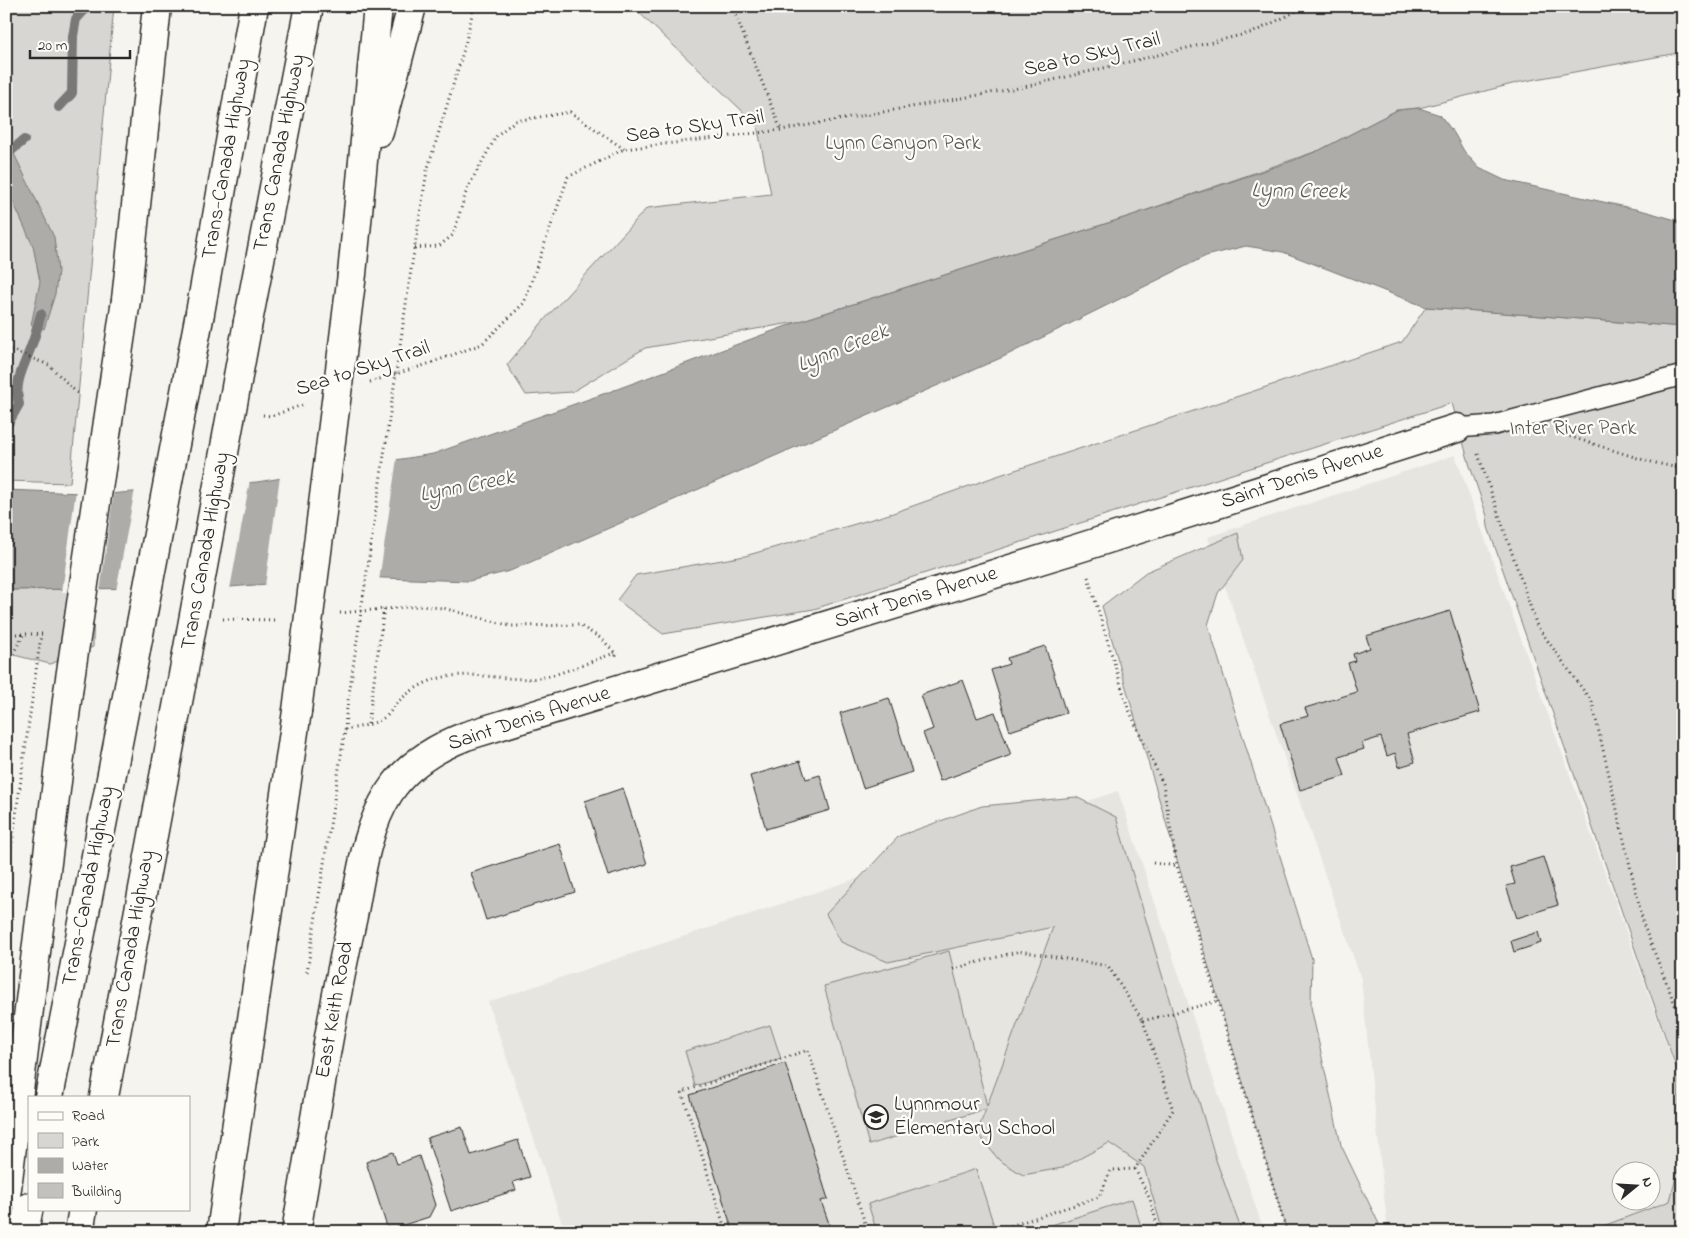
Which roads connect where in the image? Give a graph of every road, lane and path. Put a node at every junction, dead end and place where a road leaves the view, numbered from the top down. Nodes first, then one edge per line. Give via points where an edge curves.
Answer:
1 (157, 6) edge
2 (254, 6) edge
3 (309, 6) edge
4 (378, 6) edge
5 (412, 6) edge
6 (474, 6) edge
7 (732, 6) edge
8 (1307, 6) edge
9 (781, 130) junction
10 (624, 149) junction
11 (358, 213) junction
12 (415, 248) junction
13 (6, 348) edge
14 (1683, 375) edge
15 (363, 385) dead end
16 (82, 398) dead end
17 (308, 403) dead end
18 (262, 415) dead end
19 (1463, 427) junction
20 (1564, 434) dead end
21 (1683, 469) edge
22 (1079, 548) junction
23 (384, 608) dead end
24 (23, 635) dead end
25 (42, 635) dead end
26 (615, 653) dead end
27 (6, 667) edge
28 (368, 725) junction
29 (389, 793) joint
30 (6, 855) edge
31 (1152, 863) dead end
32 (1178, 866) junction
33 (953, 969) dead end
34 (1218, 1002) junction
35 (1143, 1021) junction
36 (1683, 1025) edge
37 (751, 1069) junction
38 (753, 1074) dead end
39 (49, 1096) edge
40 (104, 1096) edge
41 (1135, 1169) junction
42 (6, 1196) edge
43 (28, 1210) edge
44 (83, 1210) edge
45 (24, 1232) edge
46 (79, 1232) edge
47 (221, 1232) edge
48 (296, 1232) edge
49 (726, 1232) edge
50 (868, 1232) edge
51 (992, 1232) edge
52 (1159, 1232) edge
53 (1287, 1232) edge

1 - 42 main road, bridge via 126,300 68,692
2 - 39 main road, Trans-Canada Highway, bridge via 200,313
3 - 40 main road, Trans Canada Highway, bridge
4 - 11 main road
5 - 11 main road
6 - 12 path via 427,171
7 - 9 path
8 - 9 path, Sea to Sky Trail via 1254,32 1225,39 1024,86
9 - 10 path, Sea to Sky Trail
10 - 12 path via 570,112 514,121 497,135 467,188 453,235 439,246
10 - 15 path, Sea to Sky Trail via 568,176 524,303 482,344
11 - 47 main road, bridge via 297,711
12 - 28 path, bridge via 345,730
13 - 16 path via 49,365
14 - 19 lane via 1494,425
17 - 18 path, Sea to Sky Trail via 272,416
19 - 22 main road, Saint Denis Avenue
19 - 36 path via 1538,626 1592,702 1644,926
20 - 21 path via 1647,462
22 - 29 main road, Saint Denis Avenue via 466,736 422,758
22 - 32 path via 1128,708 1162,784
23 - 28 path
24 - 27 path
25 - 30 path via 11,852
26 - 28 path via 541,678 458,674 435,679 408,694 386,717
29 - 48 main road, East Keith Road via 368,842 342,967
31 - 32 path
32 - 34 path
33 - 35 path via 1020,951 1108,966
34 - 35 path
34 - 53 path
35 - 41 path via 1173,1110
37 - 38 path
37 - 49 path via 682,1092
37 - 50 path via 808,1050
41 - 51 path via 1112,1170 1099,1197
41 - 52 path via 1150,1199
43 - 45 main road
44 - 46 main road

